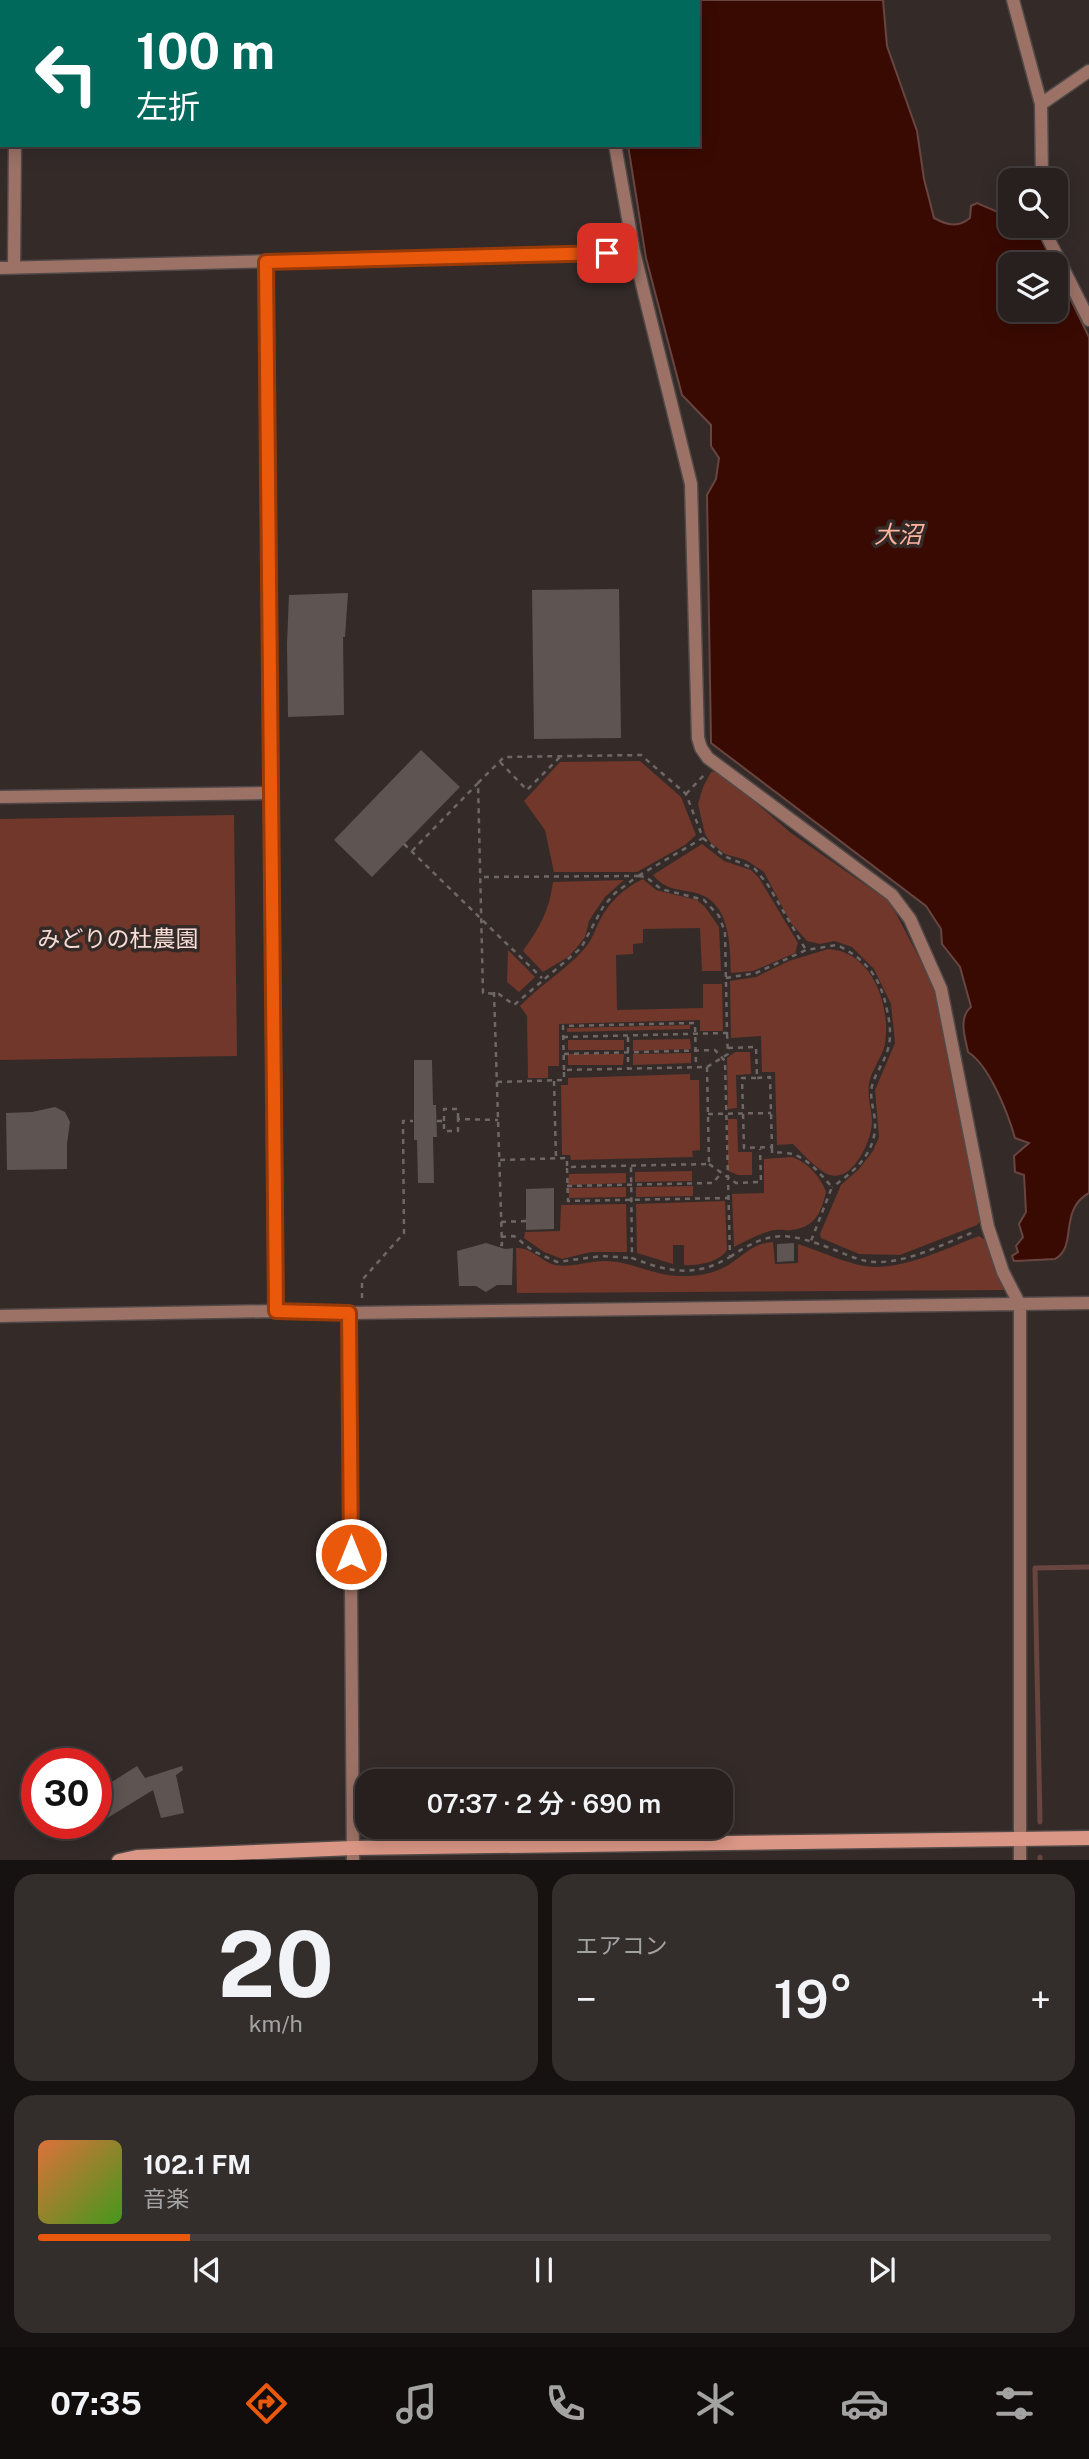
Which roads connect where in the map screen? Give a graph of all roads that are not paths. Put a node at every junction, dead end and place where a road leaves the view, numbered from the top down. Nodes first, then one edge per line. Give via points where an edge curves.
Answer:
1 (1013, 0) edge
2 (1089, 71) edge
3 (1041, 104) junction
4 (15, 147) edge
5 (615, 147) edge
6 (1042, 168) edge
7 (1048, 238) edge
8 (634, 252) junction
9 (266, 262) junction
10 (14, 267) junction
11 (0, 268) edge
12 (1089, 320) edge
13 (270, 793) junction
14 (0, 797) edge
15 (1089, 1303) edge
16 (1020, 1305) junction
17 (276, 1311) junction
18 (355, 1313) junction
19 (0, 1316) edge
20 (1089, 1838) edge
21 (1020, 1839) junction
22 (353, 1854) edge
23 (120, 1860) edge
24 (1020, 1860) edge

1 - 3 street
2 - 3 street
3 - 6 street
4 - 10 street
5 - 8 street
7 - 12 street
8 - 9 street
8 - 16 street via 691,484 701,748 902,905 943,996 988,1227
9 - 10 street
9 - 13 street
10 - 11 street
13 - 14 street
13 - 17 street
15 - 16 street
16 - 18 street
16 - 21 street
17 - 18 street
17 - 19 street
18 - 22 street
20 - 21 street
21 - 22 street
21 - 24 street
22 - 23 street

